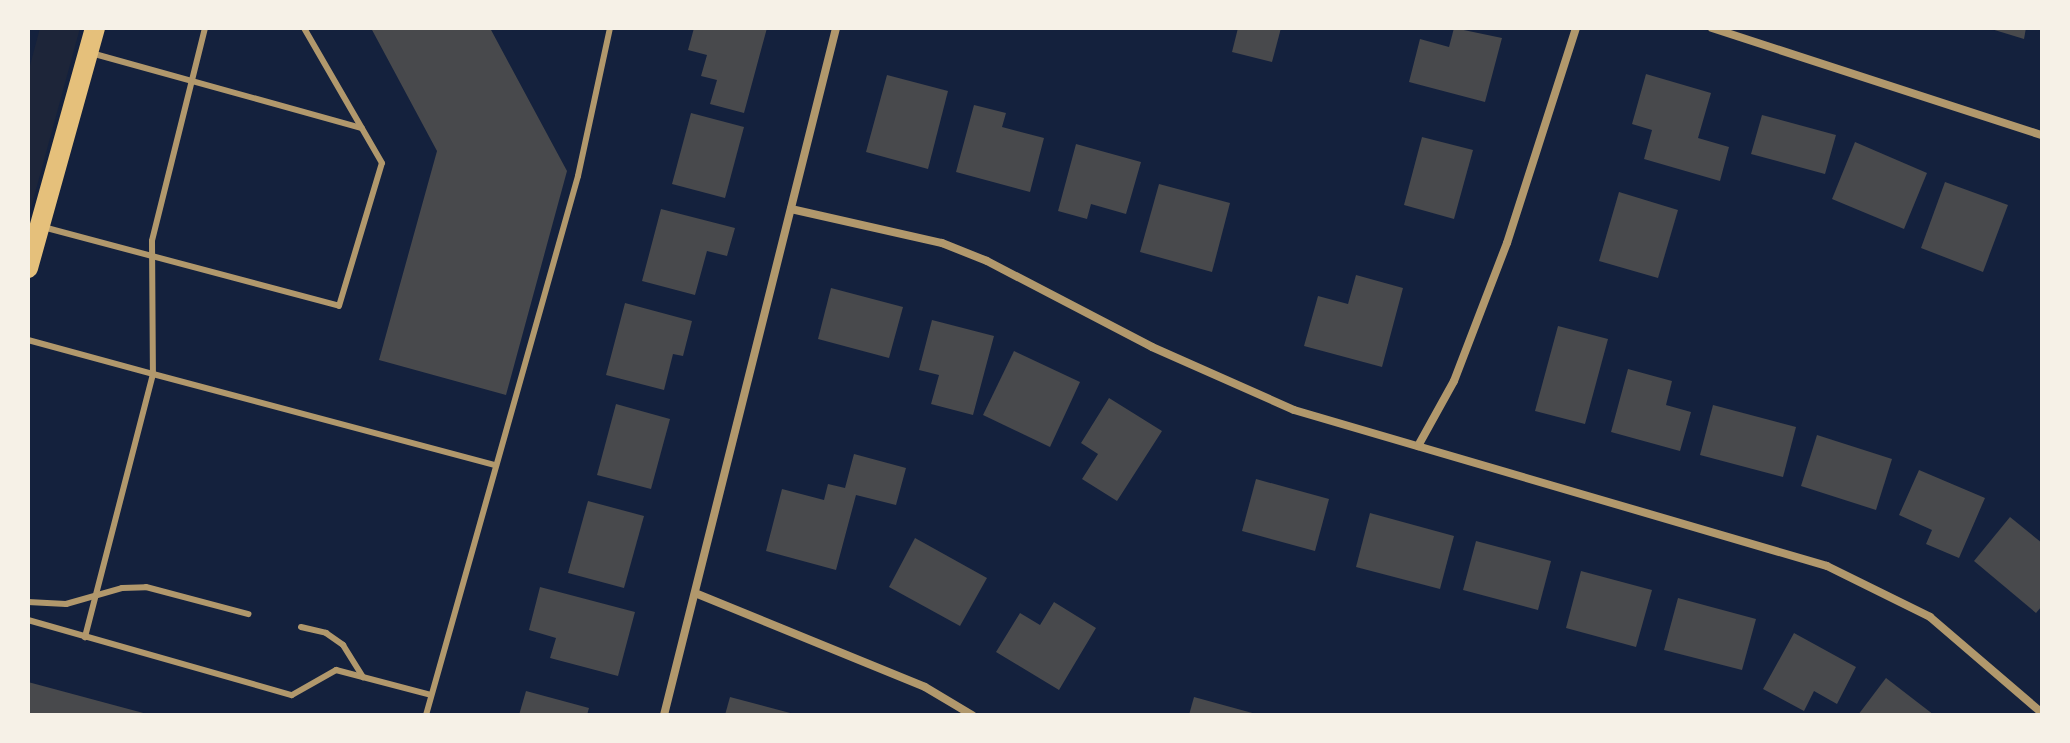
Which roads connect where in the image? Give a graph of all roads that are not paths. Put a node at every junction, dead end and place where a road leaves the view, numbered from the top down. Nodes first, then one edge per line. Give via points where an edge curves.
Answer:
1 (95, 28) edge
2 (205, 28) edge
3 (304, 28) edge
4 (610, 28) edge
5 (836, 28) edge
6 (1576, 28) edge
7 (1712, 28) edge
8 (88, 52) junction
9 (191, 82) junction
10 (362, 128) junction
11 (2042, 135) edge
12 (791, 209) junction
13 (39, 227) junction
14 (153, 255) junction
15 (28, 268) edge
16 (28, 340) edge
17 (153, 374) junction
18 (1418, 446) junction
19 (496, 465) junction
20 (695, 593) junction
21 (96, 594) junction
22 (28, 602) edge
23 (248, 614) dead end
24 (28, 620) edge
25 (301, 627) dead end
26 (85, 637) junction
27 (363, 677) junction
28 (431, 695) junction
29 (2042, 713) edge
30 (426, 715) edge
31 (664, 715) edge
32 (972, 715) edge

1 - 8 main road
2 - 9 lane
3 - 10 lane
4 - 19 lane via 578,176
5 - 12 street
6 - 18 street via 1502,257 1454,381
7 - 11 street
8 - 9 lane
8 - 13 main road
9 - 10 lane
9 - 14 lane
10 - 14 lane via 382,163 339,306
12 - 18 street via 942,243 1294,410
12 - 20 street
13 - 14 lane
13 - 15 main road
14 - 17 lane
16 - 17 lane
17 - 19 lane
17 - 21 lane
18 - 29 street via 1827,566 1930,617
19 - 28 lane
20 - 31 street
20 - 32 street via 925,687
21 - 22 lane via 66,604
21 - 23 lane via 146,587
21 - 26 lane
24 - 26 lane
25 - 27 lane via 326,633 343,645
26 - 27 lane via 292,695 336,670
27 - 28 lane
28 - 30 lane

